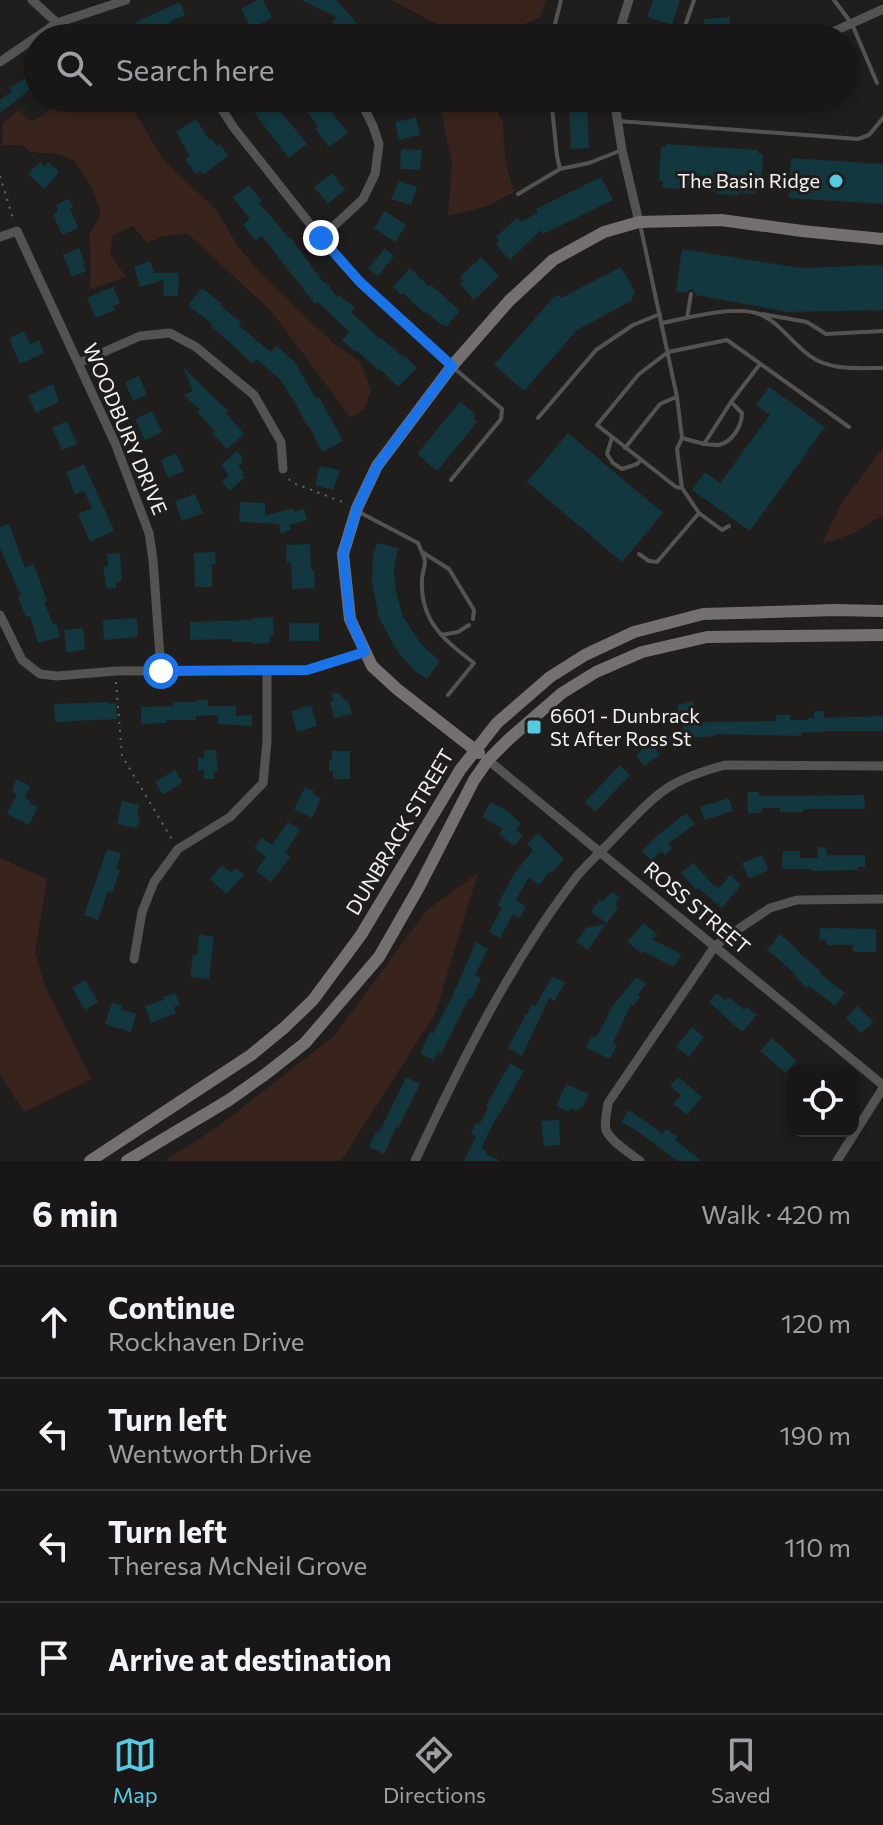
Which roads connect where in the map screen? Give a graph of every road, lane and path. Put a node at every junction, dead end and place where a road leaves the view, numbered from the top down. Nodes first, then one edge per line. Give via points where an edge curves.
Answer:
1 (32, 0) edge
2 (126, 0) edge
3 (561, 0) edge
4 (629, 0) edge
5 (694, 0) edge
6 (834, 0) edge
7 (883, 9) edge
8 (57, 23) joint
9 (622, 23) joint
10 (555, 24) edge
11 (625, 24) edge
12 (686, 24) edge
13 (852, 24) joint
14 (859, 41) edge
15 (24, 46) edge
16 (0, 62) edge
17 (877, 83) dead end
18 (224, 112) edge
19 (367, 112) edge
20 (552, 112) edge
21 (616, 112) edge
22 (883, 118) edge
23 (617, 121) junction
24 (622, 150) junction
25 (560, 169) junction
26 (0, 176) edge
27 (518, 194) dead end
28 (639, 222) junction
29 (17, 231) junction
30 (0, 237) edge
31 (321, 238) junction
32 (883, 239) edge
33 (691, 294) dead end
34 (755, 313) junction
35 (660, 314) junction
36 (687, 318) junction
37 (662, 323) junction
38 (883, 331) edge
39 (668, 352) junction
40 (79, 363) junction
41 (760, 364) junction
42 (452, 366) junction
43 (883, 368) edge
44 (677, 397) junction
45 (731, 402) junction
46 (538, 418) dead end
47 (849, 427) dead end
48 (612, 437) junction
49 (682, 438) junction
50 (704, 444) junction
51 (625, 448) junction
52 (641, 460) junction
53 (283, 469) joint
54 (451, 480) dead end
55 (682, 488) junction
56 (357, 509) junction
57 (699, 513) junction
58 (729, 526) dead end
59 (422, 552) junction
60 (639, 554) dead end
61 (883, 611) edge
62 (0, 615) edge
63 (473, 619) dead end
64 (469, 625) dead end
65 (4, 633) edge
66 (441, 635) junction
67 (883, 635) edge
68 (365, 652) junction
69 (116, 671) junction
70 (161, 671) junction
71 (267, 671) junction
72 (448, 695) dead end
73 (475, 750) junction
74 (488, 760) junction
75 (883, 766) edge
76 (178, 849) junction
77 (601, 852) junction
78 (883, 899) edge
79 (715, 946) junction
80 (134, 959) dead end
81 (883, 1087) edge
82 (90, 1161) edge
83 (127, 1161) edge
84 (415, 1161) edge
85 (640, 1161) edge
86 (837, 1161) edge

1 - 8 street
2 - 8 street
3 - 10 lane
4 - 9 street
5 - 12 lane
6 - 13 lane
7 - 13 street
9 - 11 lane
14 - 17 lane
15 - 16 street
18 - 31 street
19 - 31 street via 379,144 375,174 363,199
20 - 25 lane
21 - 23 street
22 - 23 lane via 869,135 858,139
23 - 24 street
24 - 25 lane
24 - 28 street
25 - 27 lane
26 - 29 path
28 - 32 main road via 721,220
28 - 35 lane
28 - 42 main road via 604,232 553,260
29 - 30 street
29 - 40 street, WOODBURY DRIVE
31 - 42 street via 360,282
33 - 36 lane
34 - 36 lane
34 - 38 lane via 807,322 826,334
34 - 43 lane via 773,322 811,358 838,367
35 - 37 lane
35 - 46 lane via 596,350
36 - 37 lane
37 - 39 lane
39 - 41 lane via 727,340
39 - 44 lane
39 - 48 lane via 639,374 597,425
40 - 53 street via 140,336 170,333 196,347 254,395 281,442
40 - 70 street, WOODBURY DRIVE via 149,533
41 - 45 lane
41 - 47 lane
42 - 54 lane via 502,409 501,419
42 - 56 main road via 377,466
44 - 49 lane
44 - 51 lane via 660,404
45 - 50 lane
45 - 50 lane via 742,413 735,435 721,445
48 - 51 lane
48 - 52 lane via 607,454 613,463 622,469
49 - 50 lane
49 - 55 lane via 677,449
51 - 52 lane
52 - 55 lane
53 - 56 path via 291,482
55 - 57 lane
56 - 59 lane via 418,543
56 - 68 main road via 343,554 350,619
57 - 58 lane via 722,530
57 - 60 lane via 657,562
59 - 63 lane via 449,569 474,610
59 - 66 lane via 426,612
61 - 73 main road, DUNBRACK STREET via 703,614 634,632 550,677 497,723
62 - 65 street
64 - 66 lane
65 - 69 street via 22,660 40,674
66 - 72 lane via 474,663
67 - 74 main road, DUNBRACK STREET via 707,637 642,652 562,693
68 - 71 street via 307,670
68 - 73 main road via 397,689
69 - 70 street
69 - 76 path via 122,756
70 - 71 street
71 - 76 street via 263,783 230,817
73 - 74 main road
73 - 82 main road, DUNBRACK STREET via 361,935 313,1000 251,1055
74 - 77 street, ROSS STREET
74 - 83 main road, DUNBRACK STREET via 379,957 315,1032 229,1100
75 - 77 street via 725,765 702,771 647,805
76 - 80 street via 154,882 142,912
77 - 79 street, ROSS STREET
77 - 84 street via 536,935 494,1003
78 - 79 street via 797,900 770,908
79 - 81 street, ROSS STREET
79 - 85 street via 608,1103 606,1130
81 - 86 street

